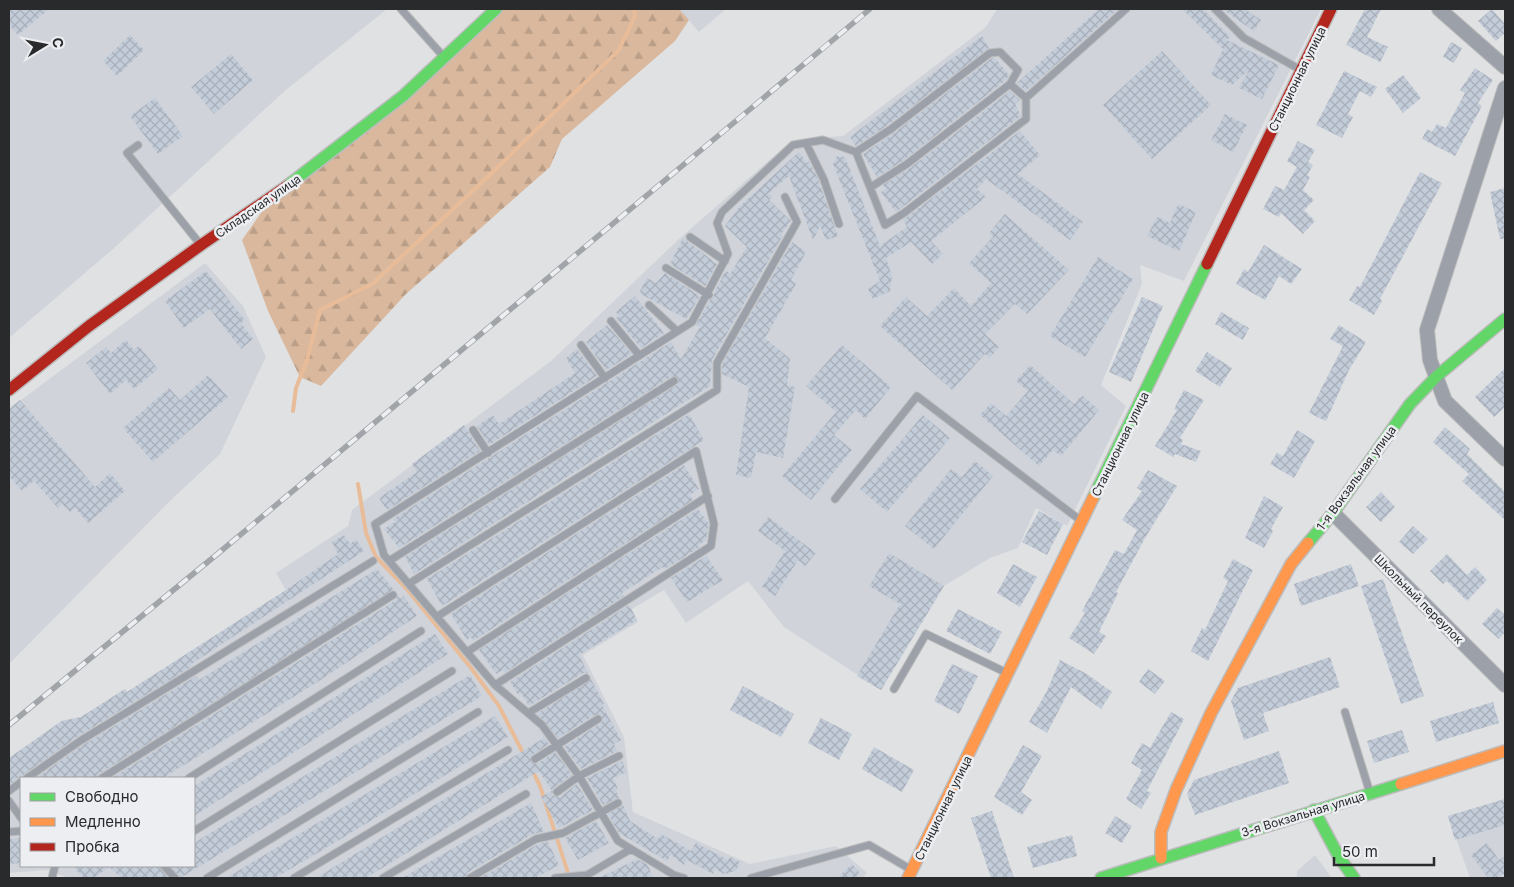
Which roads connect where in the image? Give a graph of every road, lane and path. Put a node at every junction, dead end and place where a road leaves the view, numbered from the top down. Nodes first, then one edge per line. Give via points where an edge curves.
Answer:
1 (401, 9) edge
2 (496, 9) edge
3 (1126, 9) edge
4 (1215, 9) edge
5 (1331, 9) edge
6 (1439, 9) edge
7 (444, 57) junction
8 (1505, 68) edge
9 (1301, 70) junction
10 (1010, 84) junction
11 (1505, 88) edge
12 (1026, 98) junction
13 (806, 143) junction
14 (138, 145) dead end
15 (856, 152) junction
16 (871, 187) junction
17 (785, 197) dead end
18 (839, 224) dead end
19 (690, 237) dead end
20 (200, 245) junction
21 (725, 261) junction
22 (666, 268) dead end
23 (709, 295) junction
24 (649, 305) dead end
25 (1505, 319) edge
26 (611, 321) dead end
27 (678, 330) junction
28 (582, 345) dead end
29 (639, 355) junction
30 (1437, 376) junction
31 (605, 378) junction
32 (674, 381) dead end
33 (9, 390) edge
34 (473, 430) dead end
35 (488, 453) junction
36 (1505, 459) edge
37 (708, 496) junction
38 (835, 499) dead end
39 (1333, 513) junction
40 (1083, 522) junction
41 (372, 561) dead end
42 (389, 561) junction
43 (410, 583) junction
44 (392, 595) dead end
45 (438, 616) junction
46 (421, 631) dead end
47 (467, 652) junction
48 (452, 671) dead end
49 (1009, 674) junction
50 (586, 678) dead end
51 (496, 685) junction
52 (1505, 685) edge
53 (894, 689) dead end
54 (478, 712) dead end
55 (530, 712) junction
56 (1344, 712) dead end
57 (598, 719) dead end
58 (556, 745) junction
59 (508, 750) dead end
60 (1505, 751) edge
61 (618, 756) dead end
62 (535, 759) dead end
63 (579, 776) junction
64 (28, 777) edge
65 (104, 777) edge
66 (191, 777) edge
67 (20, 783) edge
68 (9, 792) edge
69 (557, 792) dead end
70 (1370, 793) junction
71 (526, 794) dead end
72 (9, 801) edge
73 (618, 803) dead end
74 (1314, 810) junction
75 (600, 814) junction
76 (20, 817) edge
77 (195, 830) edge
78 (631, 849) junction
79 (1161, 858) junction
80 (165, 867) edge
81 (770, 872) junction
82 (910, 874) edge
83 (671, 877) edge
84 (175, 878) edge
85 (207, 878) edge
86 (294, 878) edge
87 (383, 878) edge
88 (470, 878) edge
89 (555, 878) edge
90 (684, 878) edge
91 (751, 878) edge
92 (777, 878) edge
93 (1101, 878) edge
94 (1354, 878) edge

1 - 7 lane
2 - 7 street, Складская улица
3 - 12 lane
4 - 9 lane via 1244,38
5 - 9 street, Станционная улица
6 - 8 street
7 - 20 street, Складская улица via 403,96 270,200
9 - 40 street, Станционная улица
10 - 12 lane
10 - 15 lane via 1018,70 1000,52 990,53
10 - 16 lane via 914,159
11 - 30 street via 1427,330 1430,360
12 - 16 lane via 1026,120 885,225
13 - 15 lane via 823,140
13 - 18 lane via 824,180
13 - 21 lane via 793,145 722,212 717,223 728,254
14 - 20 lane via 127,153
15 - 16 lane
17 - 43 lane via 797,222 717,363 717,390
19 - 21 lane
20 - 33 street, Складская улица via 88,326
21 - 23 lane
22 - 23 lane
23 - 27 lane via 692,322
24 - 27 lane
25 - 30 street, 1-я Вокзальная улица
26 - 29 lane
27 - 29 lane
28 - 31 lane
29 - 31 lane
30 - 36 street via 1445,401
30 - 39 street, 1-я Вокзальная улица via 1410,404
31 - 35 lane
32 - 42 lane
34 - 35 lane
35 - 42 lane via 375,524 384,555
37 - 45 lane via 696,451
37 - 47 lane
37 - 51 lane via 714,524 711,546
38 - 40 lane via 917,396
39 - 52 street, Школьный переулок
39 - 79 street, 1-я Вокзальная улица via 1291,564 1211,713 1161,832
40 - 49 street, Станционная улица
41 - 64 lane via 80,741
42 - 43 lane
43 - 45 lane
44 - 65 lane
45 - 47 lane
46 - 66 lane
47 - 51 lane
48 - 77 lane
49 - 53 lane via 926,634
49 - 82 street, Станционная улица
50 - 55 lane
51 - 55 lane
54 - 85 lane
55 - 58 lane
56 - 70 lane
57 - 58 lane
58 - 62 lane
58 - 63 lane
59 - 86 lane
60 - 70 street, 3-я Вокзальная улица
61 - 63 lane
63 - 69 lane
63 - 75 lane
67 - 68 lane
70 - 74 street, 3-я Вокзальная улица
71 - 87 lane
72 - 76 lane
73 - 75 lane
74 - 79 street, 3-я Вокзальная улица
74 - 94 street
75 - 78 lane via 618,842
75 - 88 lane via 563,833 536,839
78 - 83 lane
78 - 89 lane via 587,875
79 - 93 street, 3-я Вокзальная улица
80 - 84 lane
81 - 82 lane via 869,845
81 - 91 lane
81 - 92 lane
83 - 90 lane

